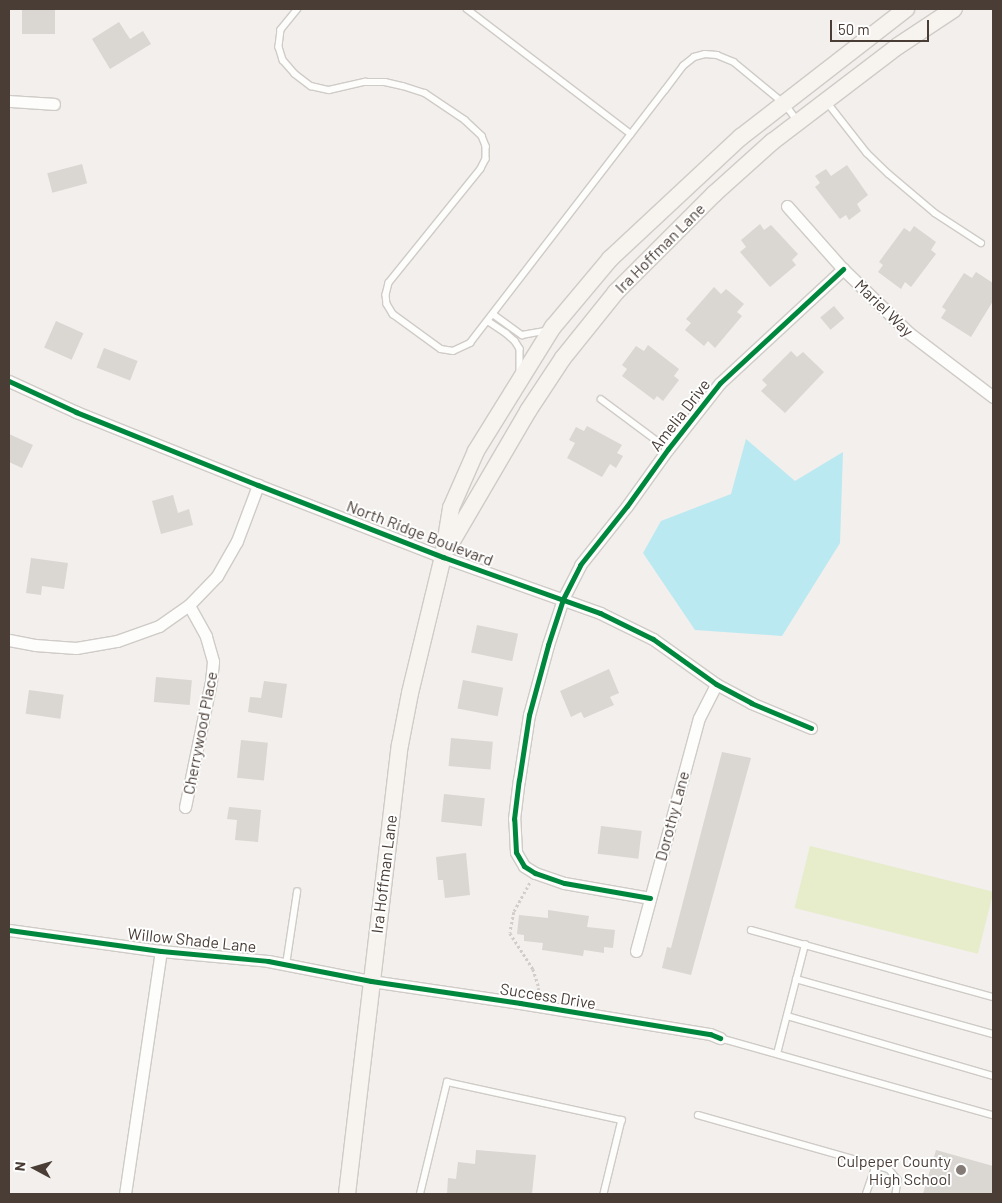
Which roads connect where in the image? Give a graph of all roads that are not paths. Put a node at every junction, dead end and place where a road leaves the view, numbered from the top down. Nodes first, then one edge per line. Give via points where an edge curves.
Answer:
1 (298, 9) edge
2 (467, 9) edge
3 (906, 9) edge
4 (954, 9) edge
5 (826, 100) junction
6 (9, 101) edge
7 (54, 104) dead end
8 (785, 104) junction
9 (798, 121) junction
10 (631, 134) junction
11 (787, 206) dead end
12 (981, 244) dead end
13 (843, 269) junction
14 (493, 314) junction
15 (488, 321) junction
16 (554, 327) junction
17 (9, 381) edge
18 (520, 382) junction
19 (993, 397) edge
20 (601, 399) dead end
21 (668, 449) junction
22 (258, 485) junction
23 (443, 557) junction
24 (563, 599) junction
25 (189, 604) junction
26 (9, 640) edge
27 (716, 684) junction
28 (811, 728) dead end
29 (185, 807) dead end
30 (297, 892) dead end
31 (650, 898) junction
32 (9, 930) edge
33 (751, 930) dead end
34 (805, 945) junction
35 (161, 951) junction
36 (636, 952) dead end
37 (286, 965) junction
38 (796, 979) junction
39 (371, 981) junction
40 (993, 997) edge
41 (787, 1016) junction
42 (993, 1034) edge
43 (720, 1038) joint
44 (777, 1054) junction
45 (993, 1076) edge
46 (698, 1115) dead end
47 (993, 1115) edge
48 (876, 1165) junction
49 (124, 1194) edge
50 (346, 1194) edge
51 (420, 1194) edge
52 (604, 1194) edge
53 (866, 1194) edge
54 (896, 1194) edge

1 - 15 lane via 281,30 279,47 284,60 311,86 330,90 365,82 385,82 403,86 425,93 465,120 482,136 486,159 481,169 389,283 386,295 393,314 441,349 453,351 463,348
2 - 10 lane
3 - 8 main road, Ira Hoffman Lane
4 - 5 main road, Ira Hoffman Lane
5 - 9 main road, Ira Hoffman Lane
5 - 12 lane via 867,153 889,174 935,213
6 - 7 street
8 - 9 lane
8 - 10 lane via 734,62 718,54 704,54 683,66
8 - 16 main road, Ira Hoffman Lane via 741,137 610,259
9 - 23 main road, Ira Hoffman Lane via 714,194 616,292 563,358 528,411
10 - 14 lane
11 - 13 street, Mariel Way
13 - 19 street, Mariel Way via 909,334
13 - 21 street, Amelia Drive via 720,383
14 - 15 lane
14 - 16 lane via 522,335 541,333
15 - 18 lane via 506,333 520,349
16 - 18 main road, Ira Hoffman Lane
17 - 22 street, North Ridge Boulevard via 76,412
18 - 23 main road, Ira Hoffman Lane via 476,451 451,508
20 - 21 lane
21 - 24 street, Amelia Drive via 628,506 580,565
22 - 23 street, North Ridge Boulevard
22 - 25 street via 233,548 217,576
23 - 24 street, North Ridge Boulevard
23 - 39 main road, Ira Hoffman Lane via 400,745
24 - 27 street, North Ridge Boulevard via 653,638
24 - 31 street, Amelia Drive via 529,715 514,819 516,852 524,866 564,883
25 - 26 street via 159,626 117,641 76,648
25 - 29 street, Cherrywood Place via 206,636 213,661
27 - 28 street, North Ridge Boulevard via 750,703
27 - 31 street, Dorothy Lane via 699,718
30 - 37 lane
31 - 36 street, Dorothy Lane
32 - 35 street, Willow Shade Lane
33 - 34 lane
34 - 38 lane
34 - 40 lane
35 - 37 street, Willow Shade Lane via 268,960
35 - 49 street
37 - 39 street, Willow Shade Lane
38 - 41 lane
38 - 42 lane
39 - 43 street, Success Drive
39 - 50 main road, Ira Hoffman Lane
41 - 44 lane
41 - 45 lane
43 - 44 lane
44 - 47 lane
46 - 48 lane
48 - 53 lane
48 - 54 lane via 895,1173 898,1180
51 - 52 lane via 447,1082 622,1120

